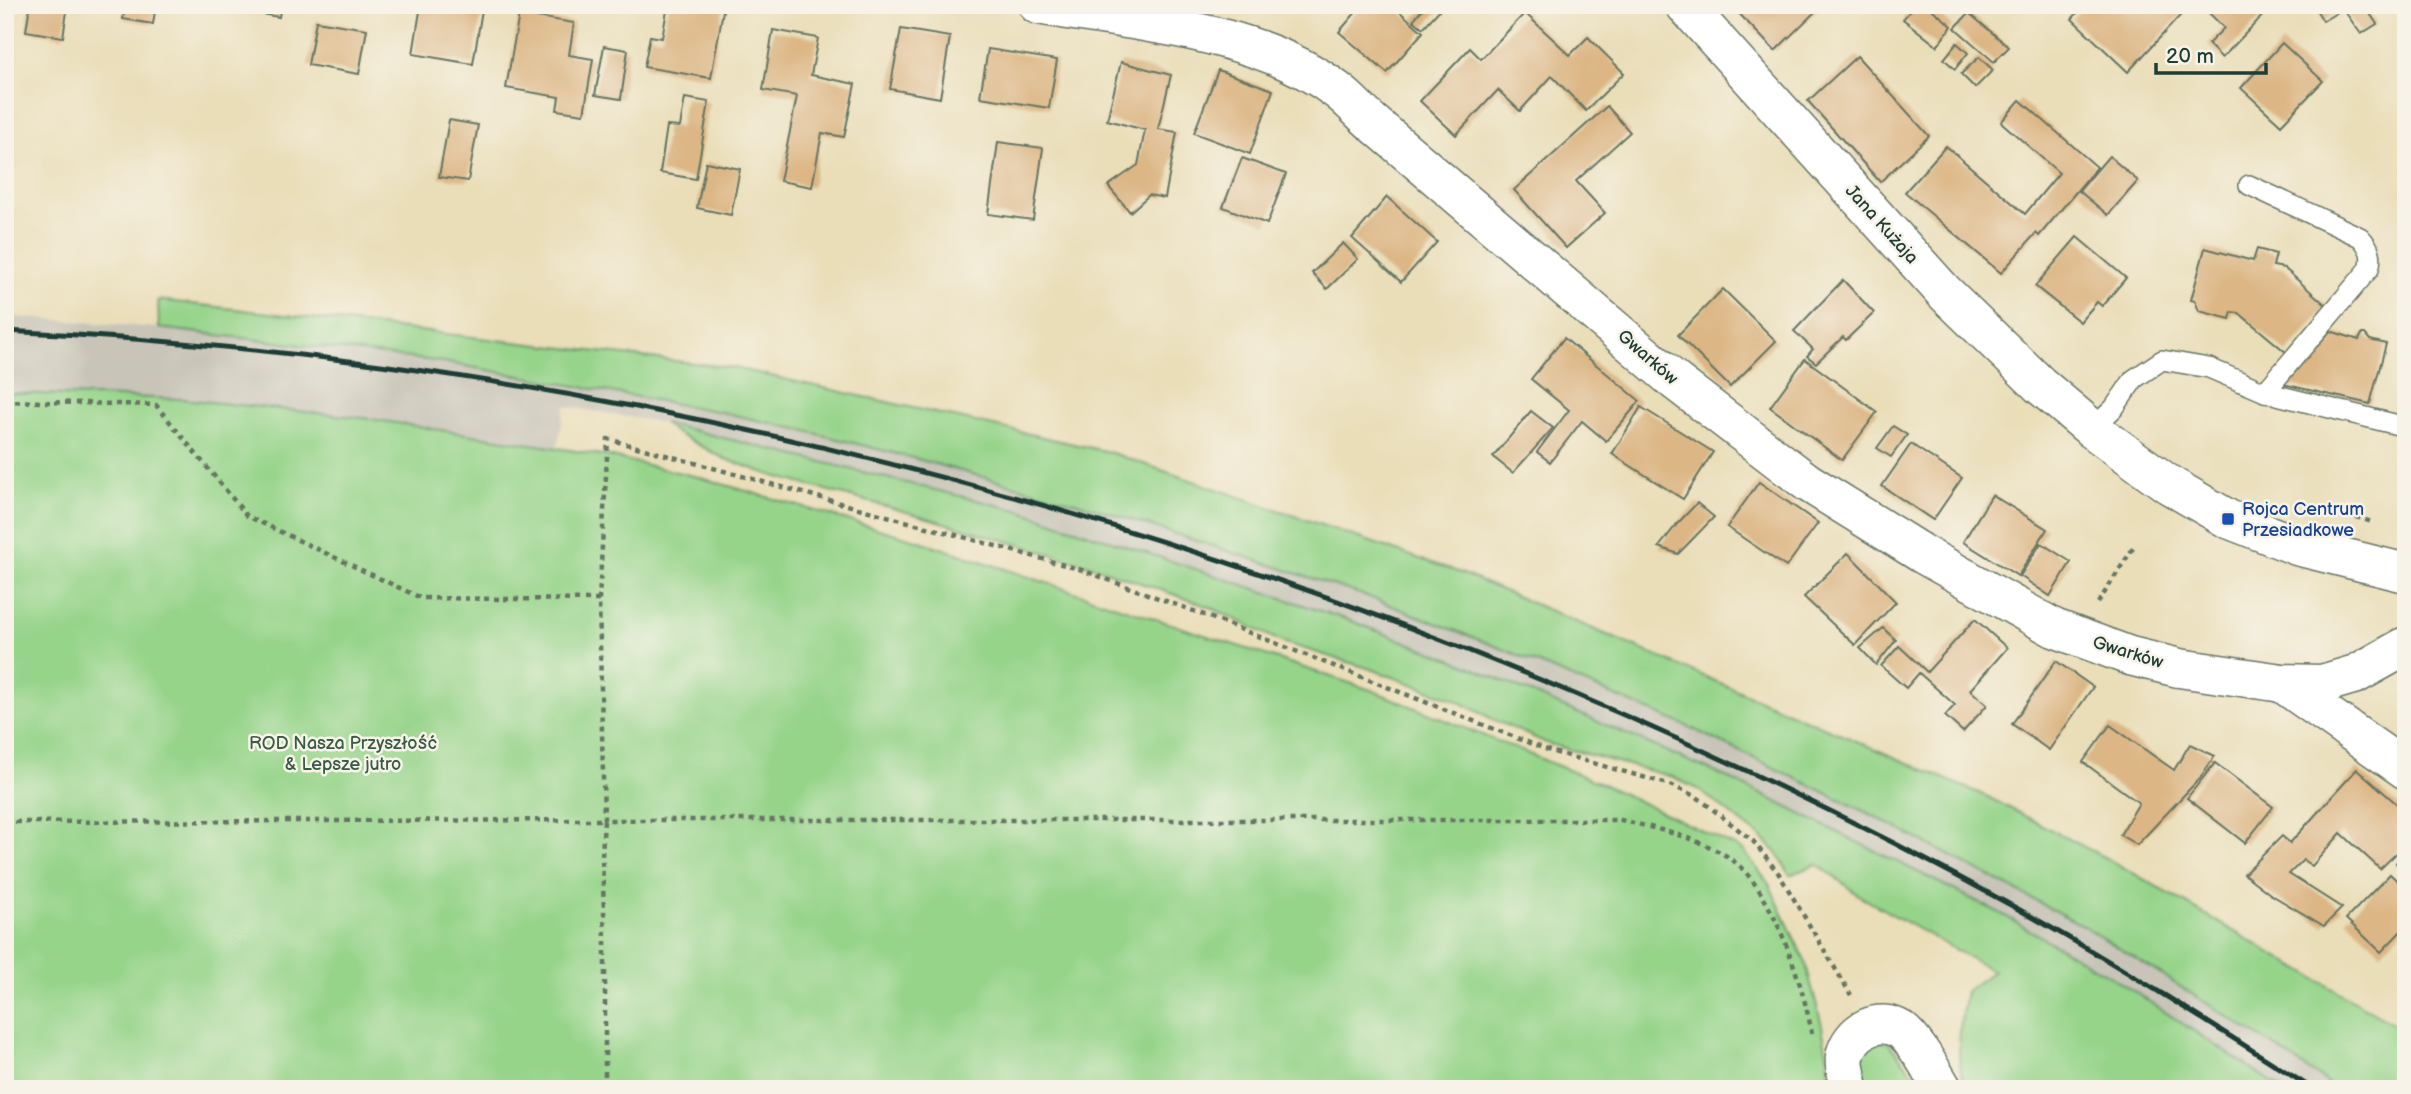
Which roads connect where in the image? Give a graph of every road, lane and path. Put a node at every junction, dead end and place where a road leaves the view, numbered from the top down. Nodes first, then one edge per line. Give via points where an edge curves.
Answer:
1 (1038, 5) edge
2 (1685, 5) edge
3 (2249, 185) dead end
4 (2265, 392) junction
5 (5, 401) edge
6 (2406, 427) edge
7 (2092, 429) junction
8 (2135, 545) dead end
9 (2406, 573) edge
10 (599, 600) junction
11 (2095, 608) dead end
12 (2406, 646) edge
13 (2283, 683) junction
14 (2406, 770) edge
15 (604, 820) junction
16 (5, 822) edge
17 (1868, 1026) junction
18 (1812, 1036) dead end
19 (605, 1089) edge
20 (1849, 1089) edge
21 (1943, 1089) edge

1 - 13 street, Gwarków via 1201,33 1295,65 1337,90 1675,381 1842,504 2054,628 2130,656 2179,668
2 - 7 street, Jana Kużaja via 1944,292
3 - 4 lane via 2360,237 2372,260
4 - 6 lane
4 - 7 lane via 2209,368 2162,360 2134,379
5 - 10 path via 156,405 247,516 421,598
7 - 9 street, Jana Kużaja via 2168,484 2228,519 2297,546
8 - 11 path
10 - 15 path
10 - 17 path via 608,439 1079,569 1549,751 1633,772 1698,797 1753,841 1779,874
12 - 13 street, Gwarków via 2356,674 2322,684
13 - 14 street, Gwarków
15 - 16 path
15 - 18 path via 1621,820 1680,834 1736,863 1775,919 1794,967
15 - 19 path
17 - 20 street via 1853,1039 1845,1056
17 - 21 street via 1878,1023 1900,1030

